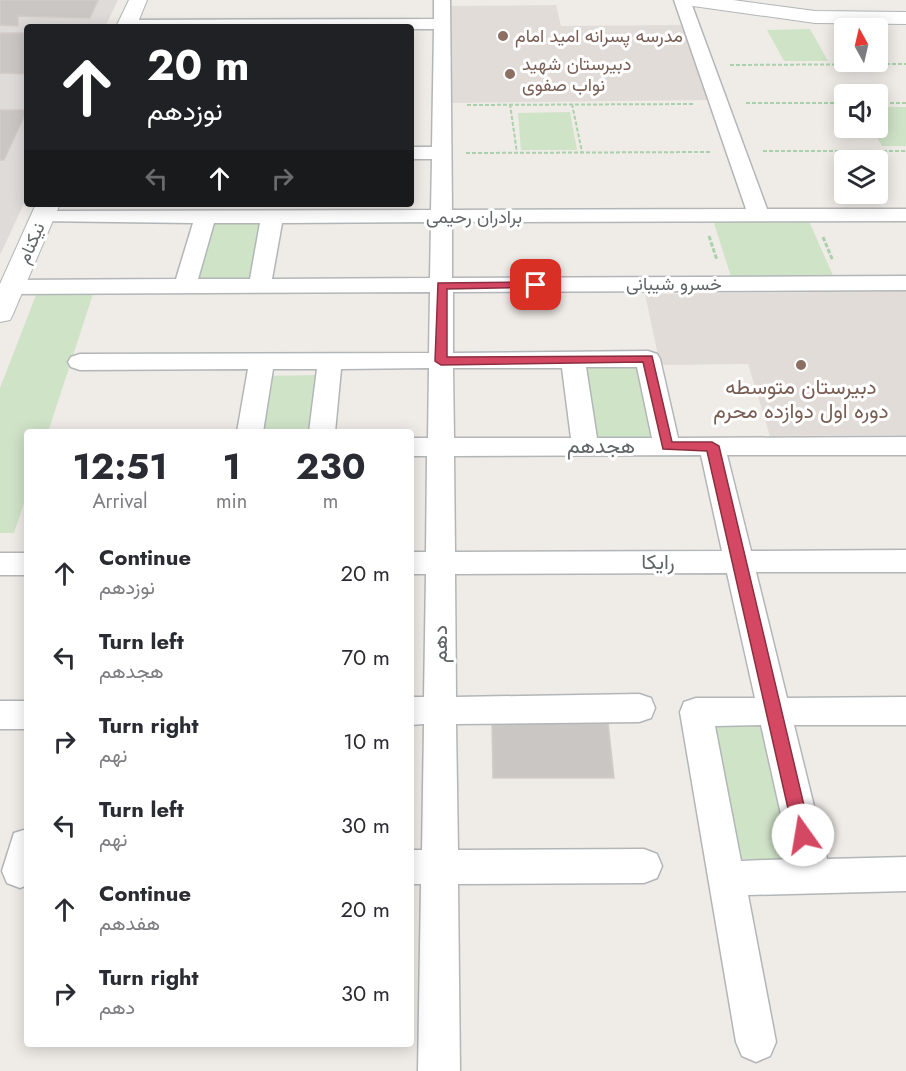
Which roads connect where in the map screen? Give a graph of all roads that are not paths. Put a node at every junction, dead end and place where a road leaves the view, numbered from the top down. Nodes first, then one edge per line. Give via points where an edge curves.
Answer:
1 (138, 0) edge
2 (442, 0) edge
3 (682, 0) edge
4 (693, 0) edge
5 (743, 3) edge
6 (906, 18) edge
7 (128, 24) edge
8 (414, 24) edge
9 (442, 24) junction
10 (414, 153) edge
11 (442, 153) junction
12 (46, 210) edge
13 (906, 214) edge
14 (759, 215) junction
15 (205, 217) junction
16 (272, 217) junction
17 (442, 217) junction
18 (906, 283) edge
19 (441, 285) junction
20 (185, 286) junction
21 (261, 286) junction
22 (12, 287) junction
23 (0, 314) edge
24 (573, 360) junction
25 (262, 361) junction
26 (330, 361) junction
27 (441, 361) junction
28 (80, 362) dead end
29 (251, 429) edge
30 (322, 429) edge
31 (667, 446) junction
32 (712, 446) junction
33 (906, 446) edge
34 (426, 447) edge
35 (585, 447) junction
36 (906, 561) edge
37 (739, 562) junction
38 (426, 563) edge
39 (0, 564) edge
40 (24, 564) edge
41 (639, 708) dead end
42 (426, 710) edge
43 (906, 711) edge
44 (774, 712) junction
45 (0, 715) edge
46 (24, 715) edge
47 (644, 866) dead end
48 (425, 867) edge
49 (906, 874) edge
50 (813, 876) junction
51 (726, 878) junction
52 (756, 1042) dead end
53 (439, 1071) edge

1 - 7 street
2 - 9 street, دهم
3 - 14 street
4 - 5 street
5 - 6 street via 815,16
8 - 9 street
9 - 11 street, دهم
10 - 11 street
11 - 17 street, دهم
12 - 15 street, برادران رحیمی
12 - 22 street, نیکنام
13 - 14 street, برادران رحیمی
14 - 17 street, برادران رحیمی
15 - 16 street, برادران رحیمی
15 - 20 street
16 - 17 street, برادران رحیمی
16 - 21 street
17 - 19 street, دهم
18 - 19 street, خسرو شیبانی
19 - 21 street, خسرو شیبانی
19 - 27 street, دهم
20 - 21 street, خسرو شیبانی
20 - 22 street, خسرو شیبانی
22 - 23 street, نیکنام
24 - 27 street
24 - 31 street via 648,359
24 - 35 street
25 - 26 street
25 - 28 street
25 - 29 street
26 - 27 street
26 - 30 street
27 - 34 street, دهم
31 - 32 street, هجدهم
31 - 35 street, هجدهم
32 - 33 street, هجدهم
32 - 37 street
34 - 35 street, هجدهم
34 - 38 street, دهم
36 - 37 street, رایکا
37 - 38 street, رایکا
37 - 44 street
38 - 42 street, دهم
39 - 40 street
41 - 42 street
42 - 48 street, دهم
43 - 44 street
44 - 50 street
44 - 51 street via 696,712
45 - 46 street
47 - 48 street
48 - 53 street, دهم
49 - 50 street
50 - 51 street
51 - 52 street

